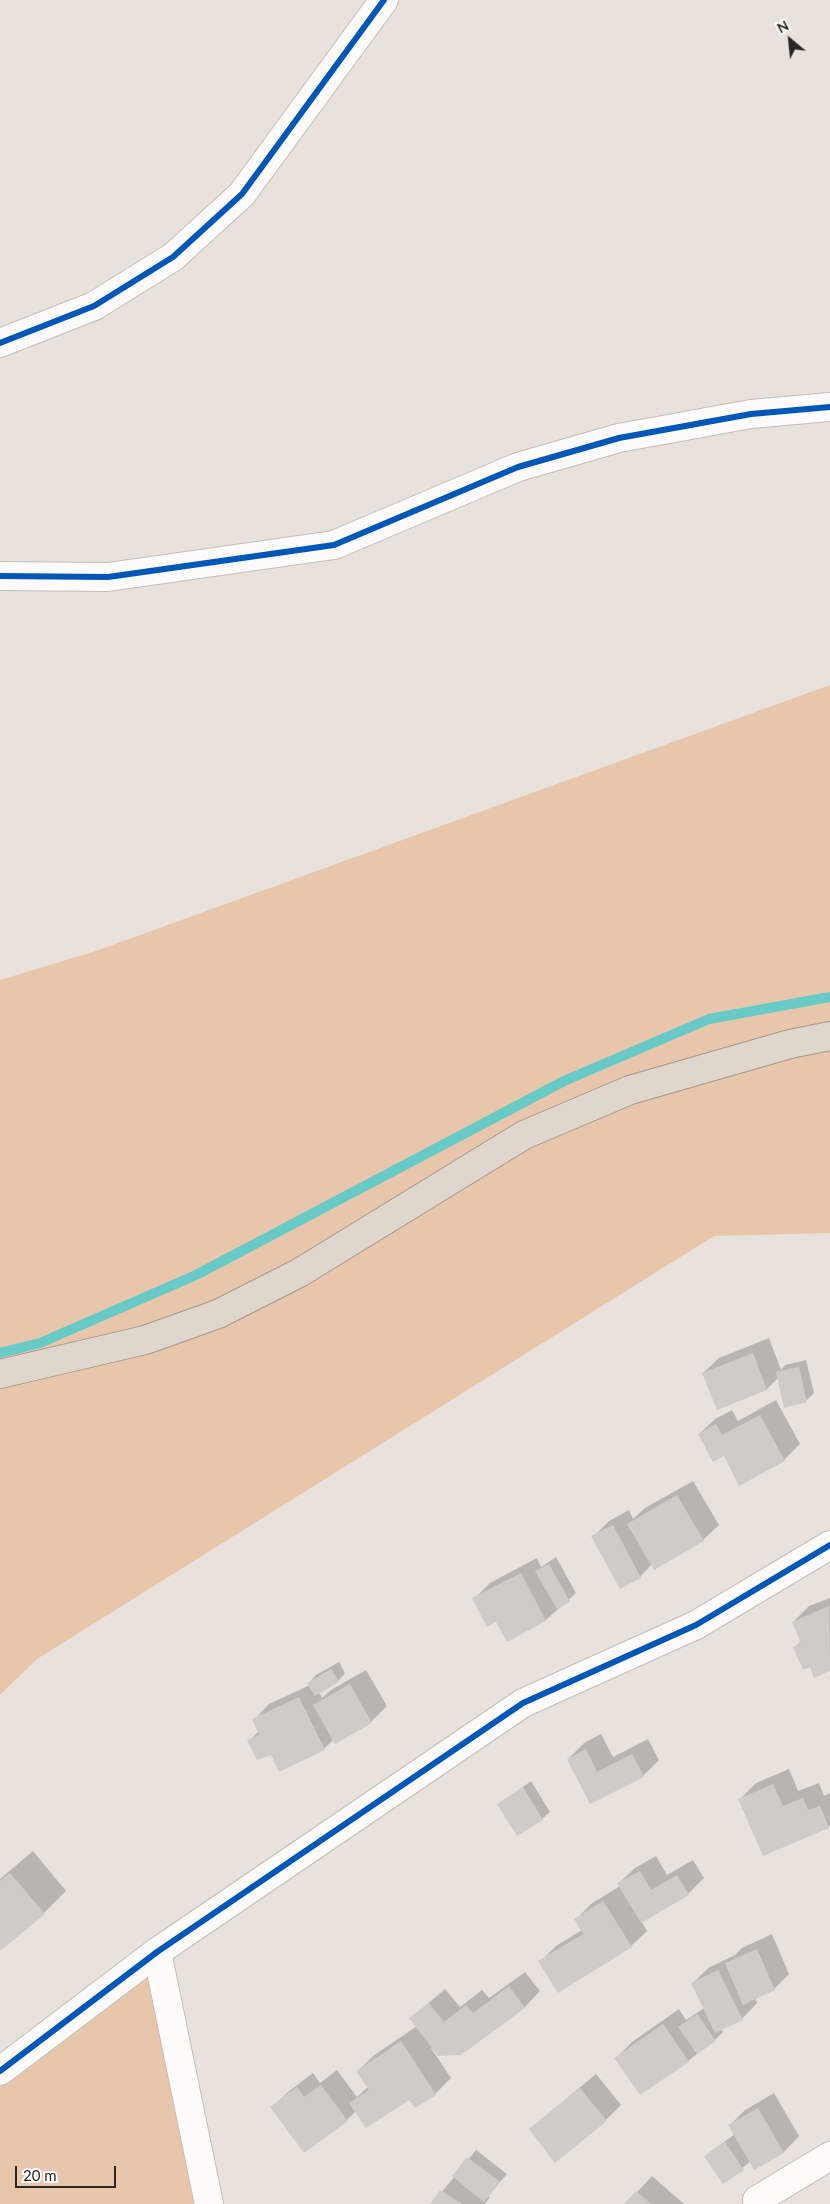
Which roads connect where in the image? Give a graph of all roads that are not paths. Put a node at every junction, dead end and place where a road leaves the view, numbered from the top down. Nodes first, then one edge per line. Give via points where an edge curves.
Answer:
1 (384, 0) edge
2 (0, 343) edge
3 (830, 407) edge
4 (0, 576) edge
5 (830, 1036) edge
6 (0, 1374) edge
7 (830, 1545) edge
8 (157, 1952) junction
9 (0, 2071) edge
10 (830, 2156) edge
11 (757, 2203) edge
12 (209, 2204) edge

1 - 2 street via 242,194 173,257 94,306
3 - 4 street via 751,414 601,443 518,467 334,544 108,577
5 - 6 highway via 790,1044 630,1090 524,1135 299,1273 218,1314 145,1340
7 - 8 street via 696,1626 523,1702
8 - 9 street
8 - 12 street
10 - 11 street

